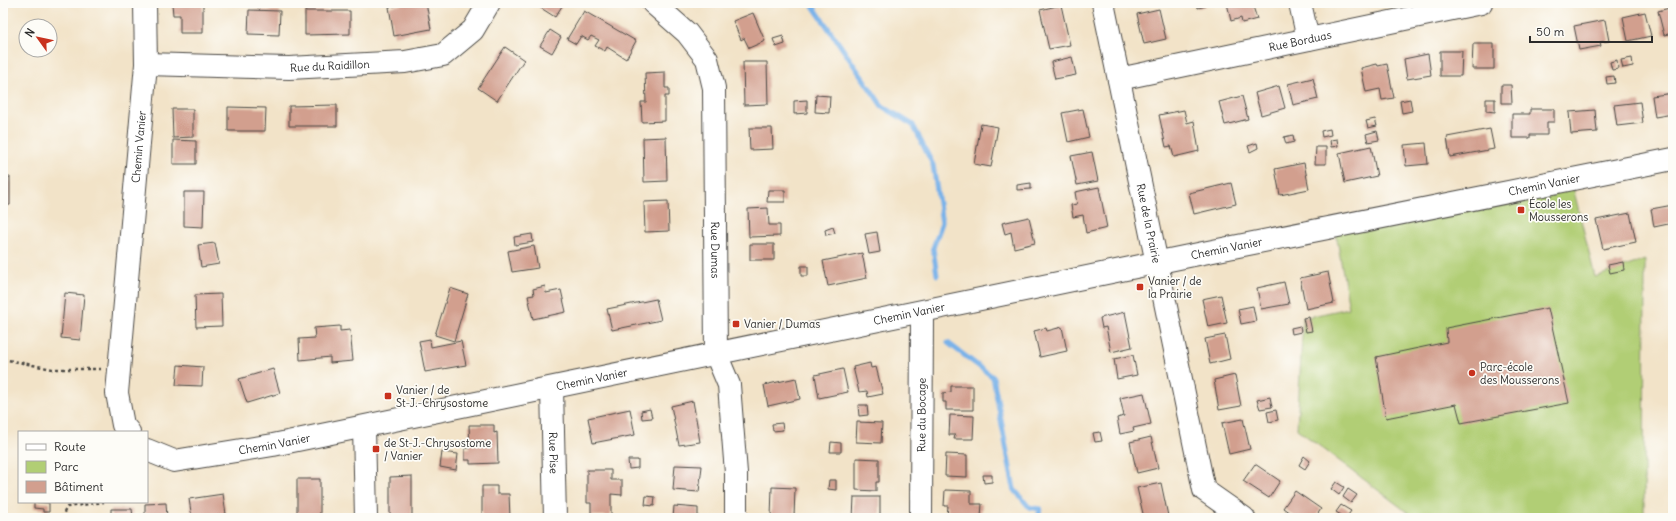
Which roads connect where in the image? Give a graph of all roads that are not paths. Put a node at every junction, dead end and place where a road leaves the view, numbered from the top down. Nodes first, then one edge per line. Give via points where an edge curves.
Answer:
1 (145, 3) edge
2 (489, 3) edge
3 (653, 3) edge
4 (1103, 3) edge
5 (1300, 3) edge
6 (1481, 3) edge
7 (1308, 39) junction
8 (146, 64) junction
9 (1119, 79) junction
10 (1673, 159) edge
11 (1157, 263) junction
12 (922, 312) junction
13 (716, 354) junction
14 (552, 388) junction
15 (364, 427) junction
16 (128, 431) edge
17 (148, 450) edge
18 (366, 518) edge
19 (555, 518) edge
20 (736, 518) edge
21 (921, 518) edge
22 (1244, 518) edge

1 - 8 street, Chemin Vanier
2 - 8 street, Rue du Raidillon via 473,30 443,55 405,62 289,68
3 - 13 street, Rue Dumas via 687,33 707,59 714,88
4 - 9 street, Rue de la Prairie
5 - 7 street
6 - 7 street, Rue Borduas
7 - 9 street, Rue Borduas
8 - 16 street, Chemin Vanier via 117,393 123,425
9 - 11 street, Rue de la Prairie
10 - 11 street, Chemin Vanier
11 - 12 street, Chemin Vanier
11 - 22 street, Rue de la Prairie via 1204,490
12 - 13 street, Chemin Vanier
12 - 21 street, Rue du Bocage
13 - 14 street, Chemin Vanier
13 - 20 street, Rue Dumas via 729,385 736,473
14 - 15 street, Chemin Vanier
14 - 19 street, Rue Pise
15 - 17 street, Chemin Vanier via 174,461
15 - 18 street

